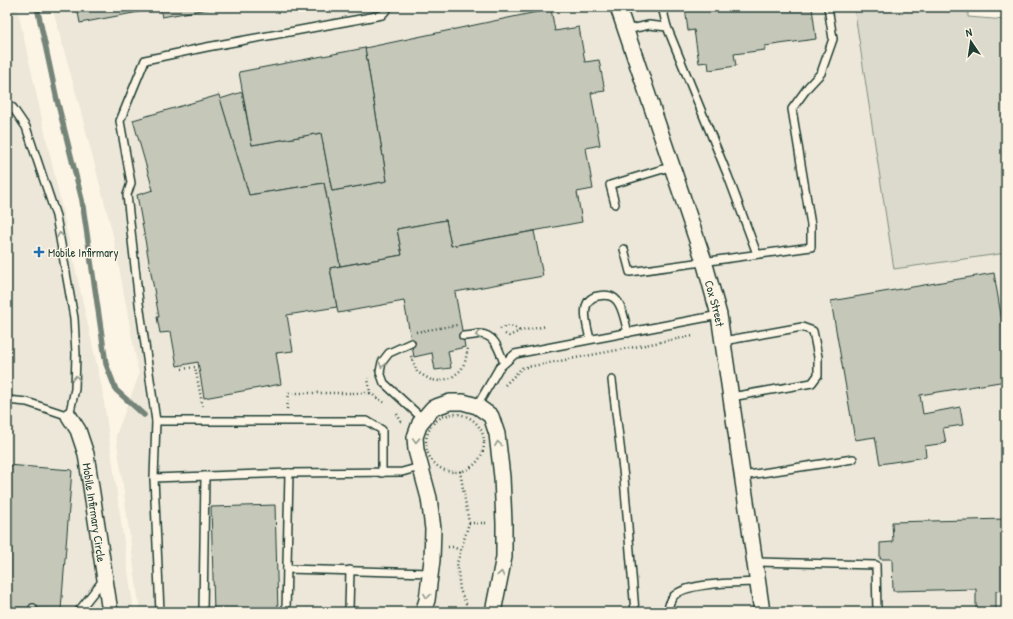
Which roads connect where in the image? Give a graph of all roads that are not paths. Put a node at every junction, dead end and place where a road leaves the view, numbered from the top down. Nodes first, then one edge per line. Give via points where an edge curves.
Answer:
1 (389, 7) edge
2 (618, 7) edge
3 (662, 7) edge
4 (828, 7) edge
5 (668, 26) junction
6 (626, 30) junction
7 (7, 104) edge
8 (673, 166) junction
9 (615, 204) dead end
10 (624, 249) dead end
11 (756, 254) junction
12 (704, 261) junction
13 (719, 315) junction
14 (628, 332) junction
15 (464, 336) road end
16 (590, 339) junction
17 (723, 341) junction
18 (410, 344) road end
19 (504, 363) junction
20 (612, 380) dead end
21 (731, 397) junction
22 (7, 400) edge
23 (477, 406) junction
24 (418, 414) junction
25 (69, 416) junction
26 (156, 421) junction
27 (853, 459) dead end
28 (420, 467) junction
29 (289, 473) junction
30 (382, 473) junction
31 (205, 476) junction
32 (742, 476) junction
33 (154, 478) junction
34 (755, 562) junction
35 (287, 569) junction
36 (350, 570) junction
37 (430, 573) junction
38 (105, 577) junction
39 (758, 582) junction
40 (78, 612) edge
41 (110, 612) edge
42 (160, 612) edge
43 (203, 612) edge
44 (286, 612) edge
45 (352, 612) edge
46 (423, 612) edge
47 (493, 612) edge
48 (636, 612) edge
49 (667, 612) edge
50 (762, 612) edge
51 (877, 612) edge

1 - 26 lane via 382,15 146,60 120,122 131,183 126,195
2 - 6 street, Cox Street
3 - 5 lane
4 - 11 lane via 833,39 821,73 792,109 811,225 811,247
5 - 6 lane via 649,25
5 - 11 lane
6 - 8 street, Cox Street
25 -> 7 lane via 75,389 74,318 56,216 26,127 13,108
8 - 9 lane via 610,185
8 - 12 street, Cox Street
10 - 12 lane via 630,272
11 - 12 lane
12 - 13 street, Cox Street
13 - 14 lane
13 - 17 street, Cox Street
14 - 16 lane
14 - 16 lane via 622,308 614,298 596,296 588,301 585,309
19 -> 15 lane via 494,340 489,336
16 - 19 lane via 514,354
17 - 21 street, Cox Street
17 - 21 lane via 802,327 813,331 818,357 818,375 812,383
18 -> 24 lane via 389,353 382,362 380,372 384,383
19 - 23 lane
20 - 48 lane
21 - 32 street, Cox Street
22 - 25 lane via 27,402
23 - 24 street via 450,402
47 -> 23 street via 504,557 502,477 497,434 491,416
24 -> 28 street via 420,423 415,437
25 - 38 street, Mobile Infirmary Circle via 78,430 86,454
26 - 30 lane via 367,421 382,430
26 - 33 lane
27 - 32 lane
28 - 30 lane via 402,472
28 - 37 street via 429,498 433,529
29 - 30 lane
29 - 31 lane
29 - 35 lane
31 - 33 lane
31 - 43 lane
32 - 34 street, Cox Street
33 - 42 lane
34 - 39 street, Cox Street
34 - 51 lane via 876,565
35 - 36 lane
35 - 44 lane
36 - 37 lane
36 - 45 lane
37 -> 46 street
38 - 40 lane
38 - 41 street, Mobile Infirmary Circle
39 - 49 lane via 696,586 681,590 673,597
39 - 50 street, Cox Street

